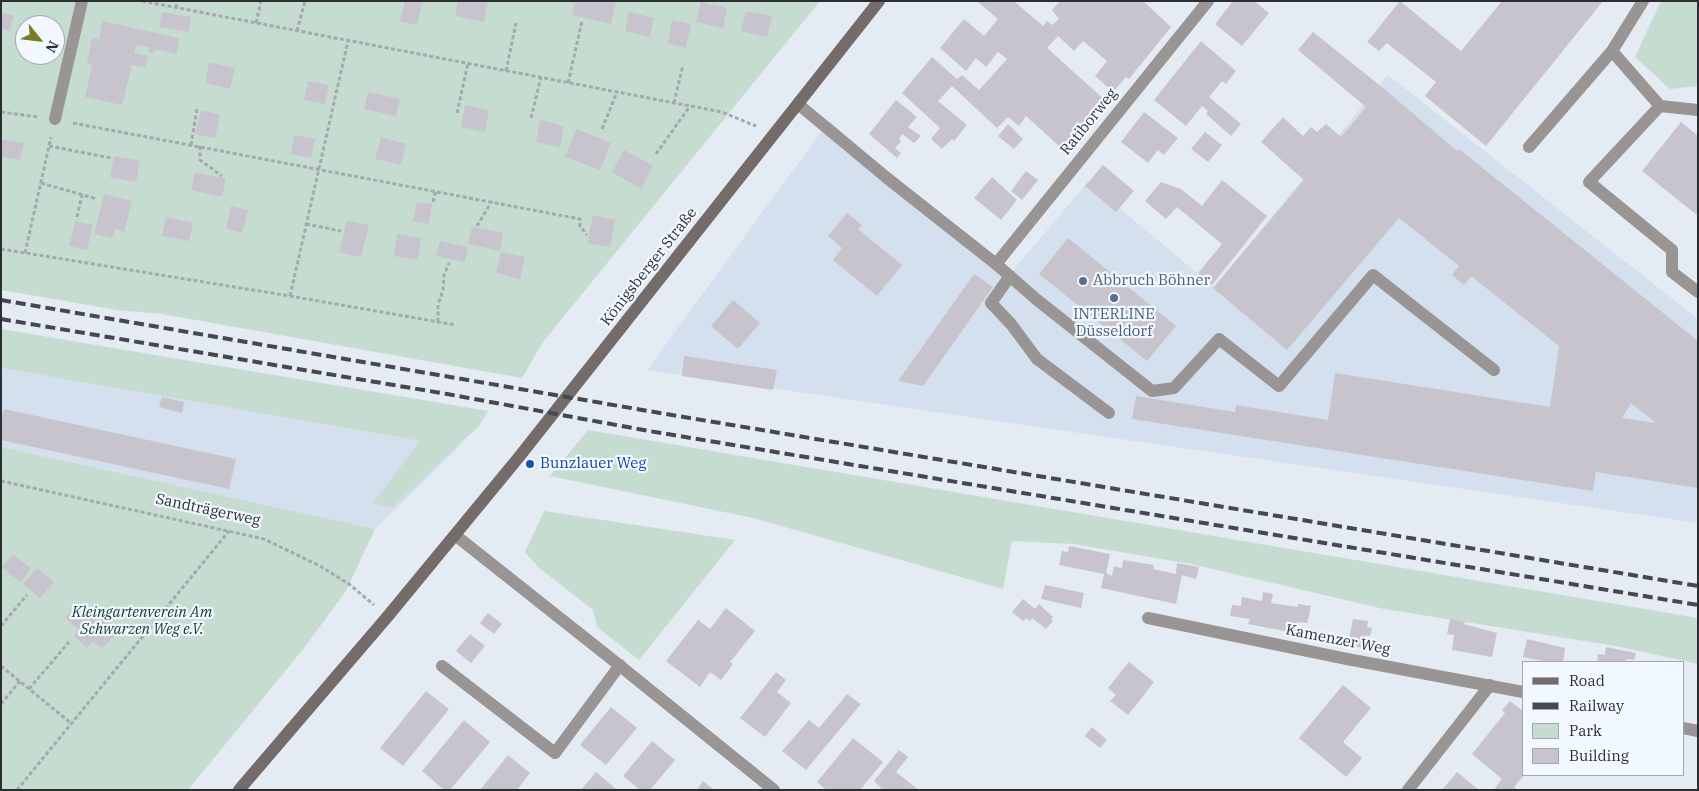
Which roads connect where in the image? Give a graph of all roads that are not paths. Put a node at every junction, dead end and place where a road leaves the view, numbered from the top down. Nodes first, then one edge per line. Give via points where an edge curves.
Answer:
1 (82, 1) edge
2 (879, 1) edge
3 (1208, 1) edge
4 (1643, 1) edge
5 (1612, 51) junction
6 (798, 104) junction
7 (1660, 106) junction
8 (1698, 110) edge
9 (55, 119) road end
10 (1529, 147) dead end
11 (996, 264) junction
12 (1010, 276) junction
13 (1698, 292) edge
14 (1494, 370) dead end
15 (1109, 413) dead end
16 (455, 535) junction
17 (1148, 618) dead end
18 (620, 665) junction
19 (442, 666) dead end
20 (1490, 685) junction
21 (1522, 692) edge
22 (1684, 728) edge
23 (1698, 731) edge
24 (239, 790) edge
25 (774, 790) edge
26 (1408, 790) edge

1 - 9 street
2 - 6 main road, Königsberger Straße
3 - 11 street, Ratiborweg
4 - 5 street
5 - 7 street
5 - 10 street
6 - 11 street
6 - 16 main road, Königsberger Straße
7 - 8 street
7 - 13 street via 1590,182 1672,250 1672,272
11 - 12 street
12 - 14 street via 1152,392 1174,388 1219,339 1279,386 1374,275
12 - 15 street via 991,303 1037,360
16 - 18 street
16 - 24 main road
17 - 20 street, Kamenzer Weg
18 - 19 street via 555,753
18 - 25 street
20 - 21 street, Kamenzer Weg
20 - 26 street
22 - 23 street

